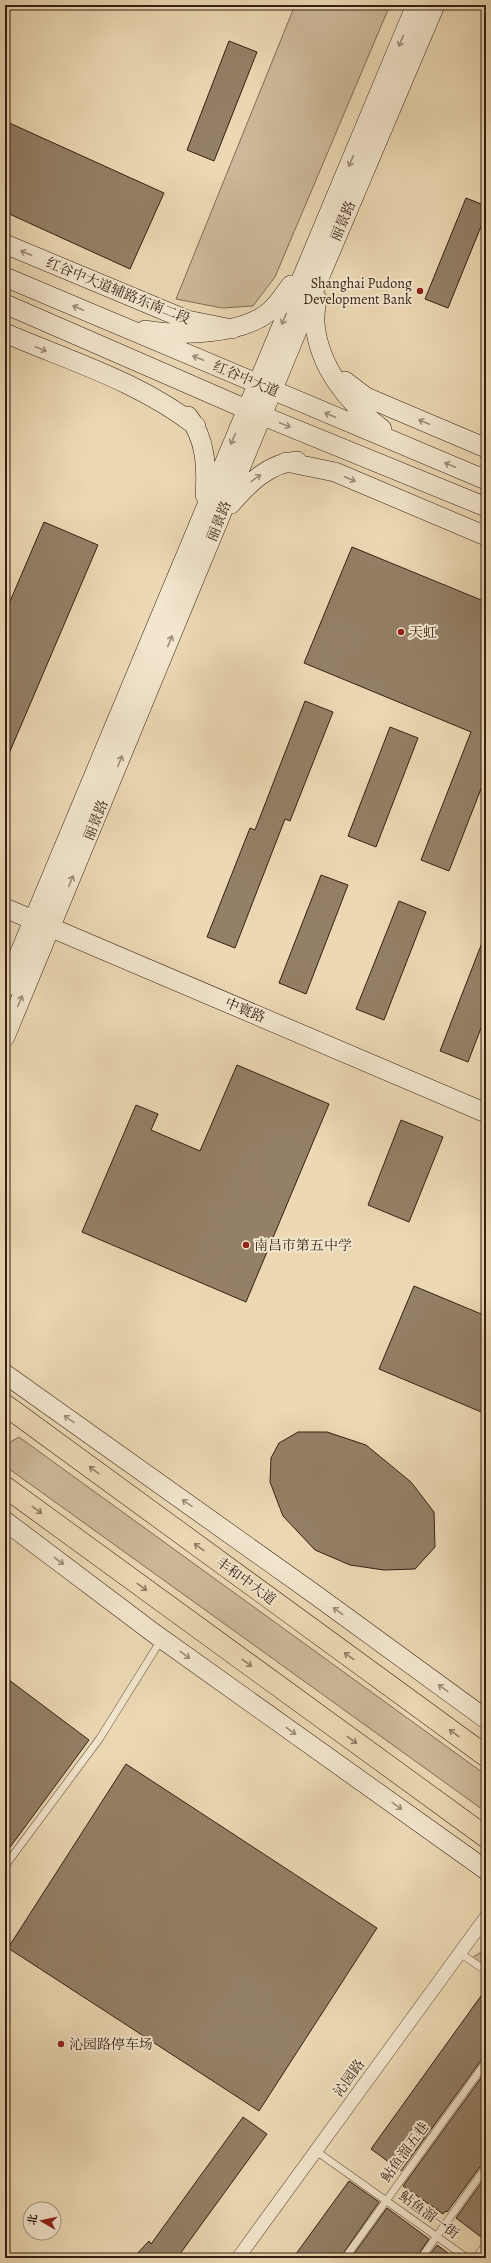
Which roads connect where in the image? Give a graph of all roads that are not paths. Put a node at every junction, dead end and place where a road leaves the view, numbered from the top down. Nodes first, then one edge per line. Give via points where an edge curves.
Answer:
1 (416, 5) edge
2 (435, 5) edge
3 (5, 244) edge
4 (318, 259) junction
5 (5, 277) edge
6 (5, 304) edge
7 (119, 325) junction
8 (232, 329) junction
9 (5, 333) edge
10 (116, 351) junction
11 (326, 366) junction
12 (265, 387) junction
13 (254, 412) junction
14 (196, 426) junction
15 (402, 445) junction
16 (486, 448) edge
17 (286, 462) junction
18 (391, 467) junction
19 (486, 480) edge
20 (486, 507) edge
21 (212, 513) junction
22 (486, 536) edge
23 (5, 908) edge
24 (33, 920) junction
25 (52, 928) junction
26 (5, 988) edge
27 (5, 1037) edge
28 (486, 1112) edge
29 (5, 1374) edge
30 (5, 1405) edge
31 (5, 1487) edge
32 (5, 1520) edge
33 (162, 1638) junction
34 (486, 1719) edge
35 (486, 1756) edge
36 (486, 1837) edge
37 (5, 1866) edge
38 (486, 1870) edge
39 (486, 1917) edge
40 (460, 1953) junction
41 (486, 1971) edge
42 (486, 2062) edge
43 (316, 2150) junction
44 (486, 2166) edge
45 (386, 2200) junction
46 (436, 2236) junction
47 (486, 2244) edge
48 (238, 2258) edge
49 (345, 2258) edge
50 (421, 2258) edge
51 (467, 2258) edge
52 (476, 2258) edge

1 -> 4 street, 丽景路
2 - 4 street, 丽景路
8 -> 3 street, 红谷中大道辅路东南二段 via 187,320
4 - 8 street via 270,312
4 - 11 street via 318,295 314,322 319,350
4 - 12 street, 丽景路
7 -> 5 street, 红谷中大道
6 - 10 street, 红谷中大道
7 - 8 street via 159,333
12 -> 7 street, 红谷中大道
9 -> 14 street via 150,395
10 - 13 street, 红谷中大道
10 - 14 street via 161,387
11 - 15 street via 361,413
16 -> 11 street via 366,397
12 - 13 street, 丽景路
15 -> 12 street, 红谷中大道
13 -> 18 street, 红谷中大道
13 - 21 street, 丽景路
14 - 21 street via 203,450
19 -> 15 street, 红谷中大道
17 - 18 street via 352,461
21 -> 17 street via 271,468
17 -> 22 street via 335,472
18 - 20 street, 红谷中大道
21 - 24 street, 丽景路
25 -> 21 street, 丽景路
23 - 24 street, 中寰路
24 - 25 street, 中寰路
24 - 26 street, 丽景路
27 -> 25 street, 丽景路
25 - 28 street, 中寰路
34 -> 29 street via 307,1588
35 -> 30 main road, 丰和中大道
31 -> 36 main road
32 -> 33 street
33 - 37 lane via 100,1738
33 -> 38 street
39 - 40 street, 沁园路
40 - 41 lane
40 - 43 street, 沁园路
42 - 45 lane, 鲇鱼溜五巷
43 - 45 lane, 鲇鱼溜一街
43 - 48 street, 沁园路
44 - 46 lane
45 - 46 lane, 鲇鱼溜一街
45 - 49 lane, 鲇鱼溜五巷
46 - 50 lane
46 - 51 lane, 鲇鱼溜一街
47 - 52 lane

